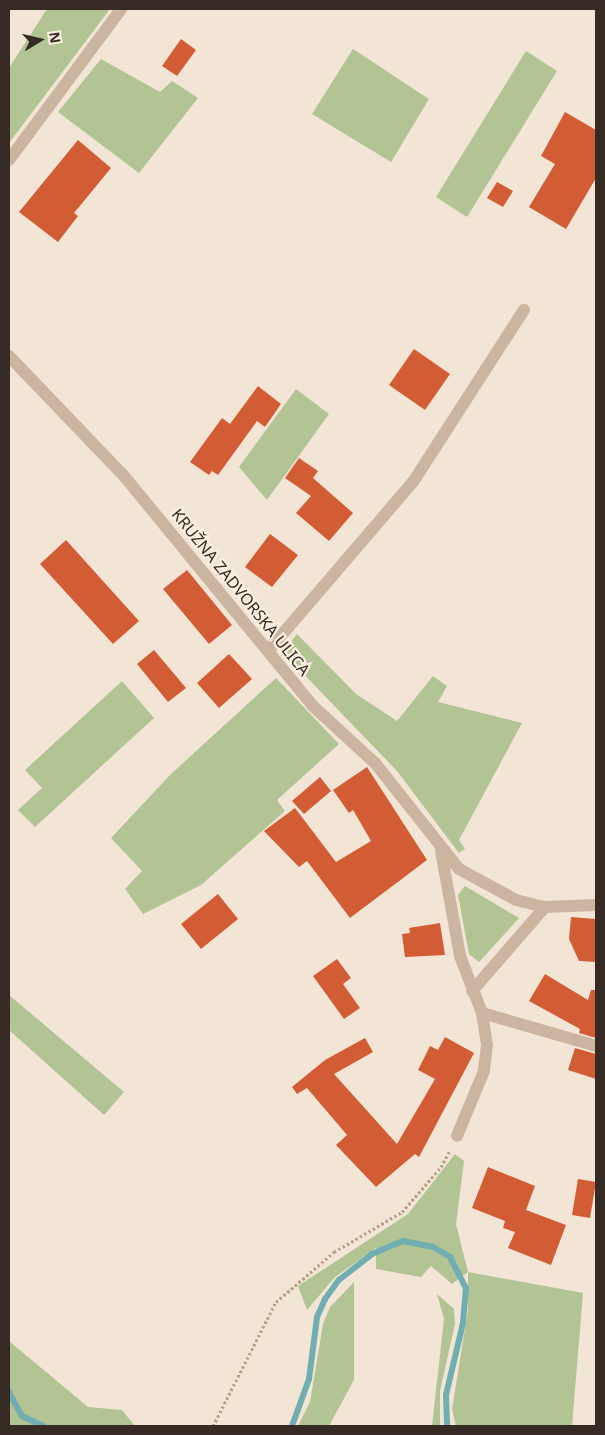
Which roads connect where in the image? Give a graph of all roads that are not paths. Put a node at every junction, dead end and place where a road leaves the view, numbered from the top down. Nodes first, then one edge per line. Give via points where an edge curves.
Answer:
1 (121, 9) edge
2 (9, 160) edge
3 (524, 310) dead end
4 (9, 356) edge
5 (268, 651) junction
6 (441, 851) junction
7 (596, 905) edge
8 (545, 907) junction
9 (472, 991) junction
10 (482, 1013) junction
11 (596, 1046) edge
12 (457, 1136) road end

1 - 2 street
3 - 5 street via 413,482
4 - 5 street, KRUŽNA ZADVORSKA ULICA via 124,476
5 - 6 street, KRUŽNA ZADVORSKA ULICA via 314,708 376,763 428,827
6 - 8 street, KRUŽNA ZADVORSKA ULICA via 488,888
6 - 9 street, KRUŽNA ZADVORSKA ULICA via 460,956
7 - 8 street, KRUŽNA ZADVORSKA ULICA
8 - 9 street
9 - 10 street, KRUŽNA ZADVORSKA ULICA
10 - 11 street
10 - 12 street, KRUŽNA ZADVORSKA ULICA via 487,1045 484,1072

